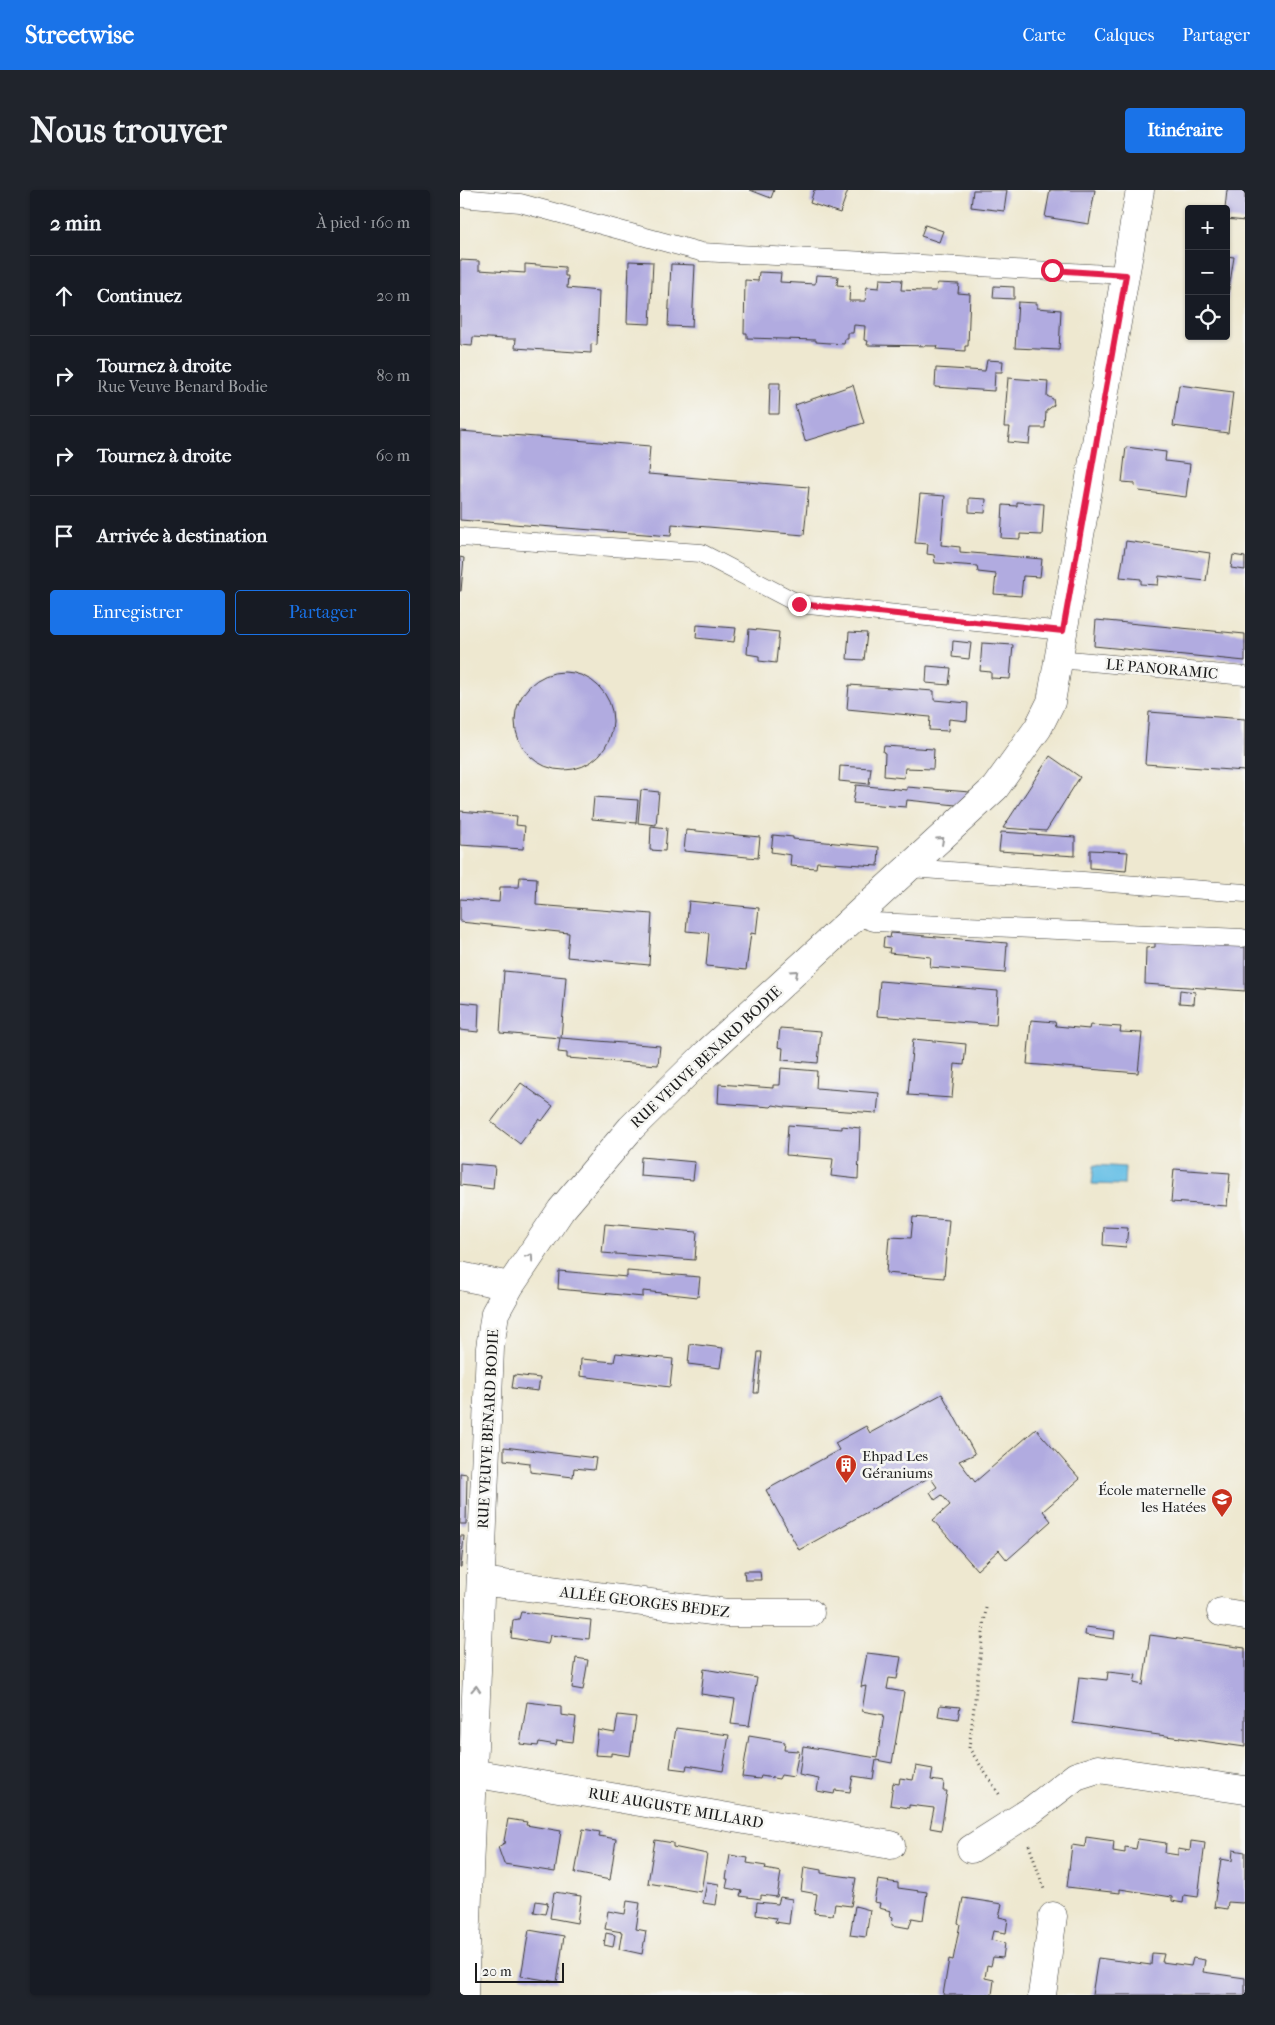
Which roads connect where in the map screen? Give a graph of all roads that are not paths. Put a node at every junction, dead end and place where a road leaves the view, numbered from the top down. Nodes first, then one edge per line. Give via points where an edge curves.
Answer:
1 (1140, 190) edge
2 (460, 198) edge
3 (1126, 275) junction
4 (460, 537) edge
5 (1063, 631) junction
6 (1069, 660) junction
7 (1245, 676) edge
8 (910, 868) junction
9 (1245, 893) edge
10 (857, 916) junction
11 (1242, 938) dead end
12 (460, 1276) edge
13 (510, 1286) junction
14 (481, 1581) junction
15 (810, 1612) dead end
16 (466, 1772) edge
17 (1245, 1790) edge
18 (891, 1845) dead end
19 (971, 1849) dead end
20 (1052, 1916) road end
21 (464, 1995) edge
22 (1042, 1995) edge

1 - 3 street, RUE VEUVE BENARD BODIE
2 - 3 lane via 520,202 701,252
3 - 5 street, RUE VEUVE BENARD BODIE
4 - 5 lane via 701,553 799,604
5 - 6 street, RUE VEUVE BENARD BODIE
6 - 7 lane, LE PANORAMIC
8 -> 6 street, RUE VEUVE BENARD BODIE via 995,788 1038,728
8 - 9 lane
8 - 10 street, RUE VEUVE BENARD BODIE
10 - 11 lane via 874,922
13 -> 10 street, RUE VEUVE BENARD BODIE via 561,1210 631,1128 707,1053
12 - 13 street
13 - 14 street, RUE VEUVE BENARD BODIE via 495,1313 490,1348
14 - 15 street, ALLÉE GEORGES BEDEZ via 727,1613
16 -> 14 street, RUE VEUVE BENARD BODIE
16 - 18 street, RUE AUGUSTE MILLARD
16 - 21 street, RUE VEUVE BENARD BODIE
17 - 19 street via 1098,1769 1076,1776 1016,1821
20 - 22 street

